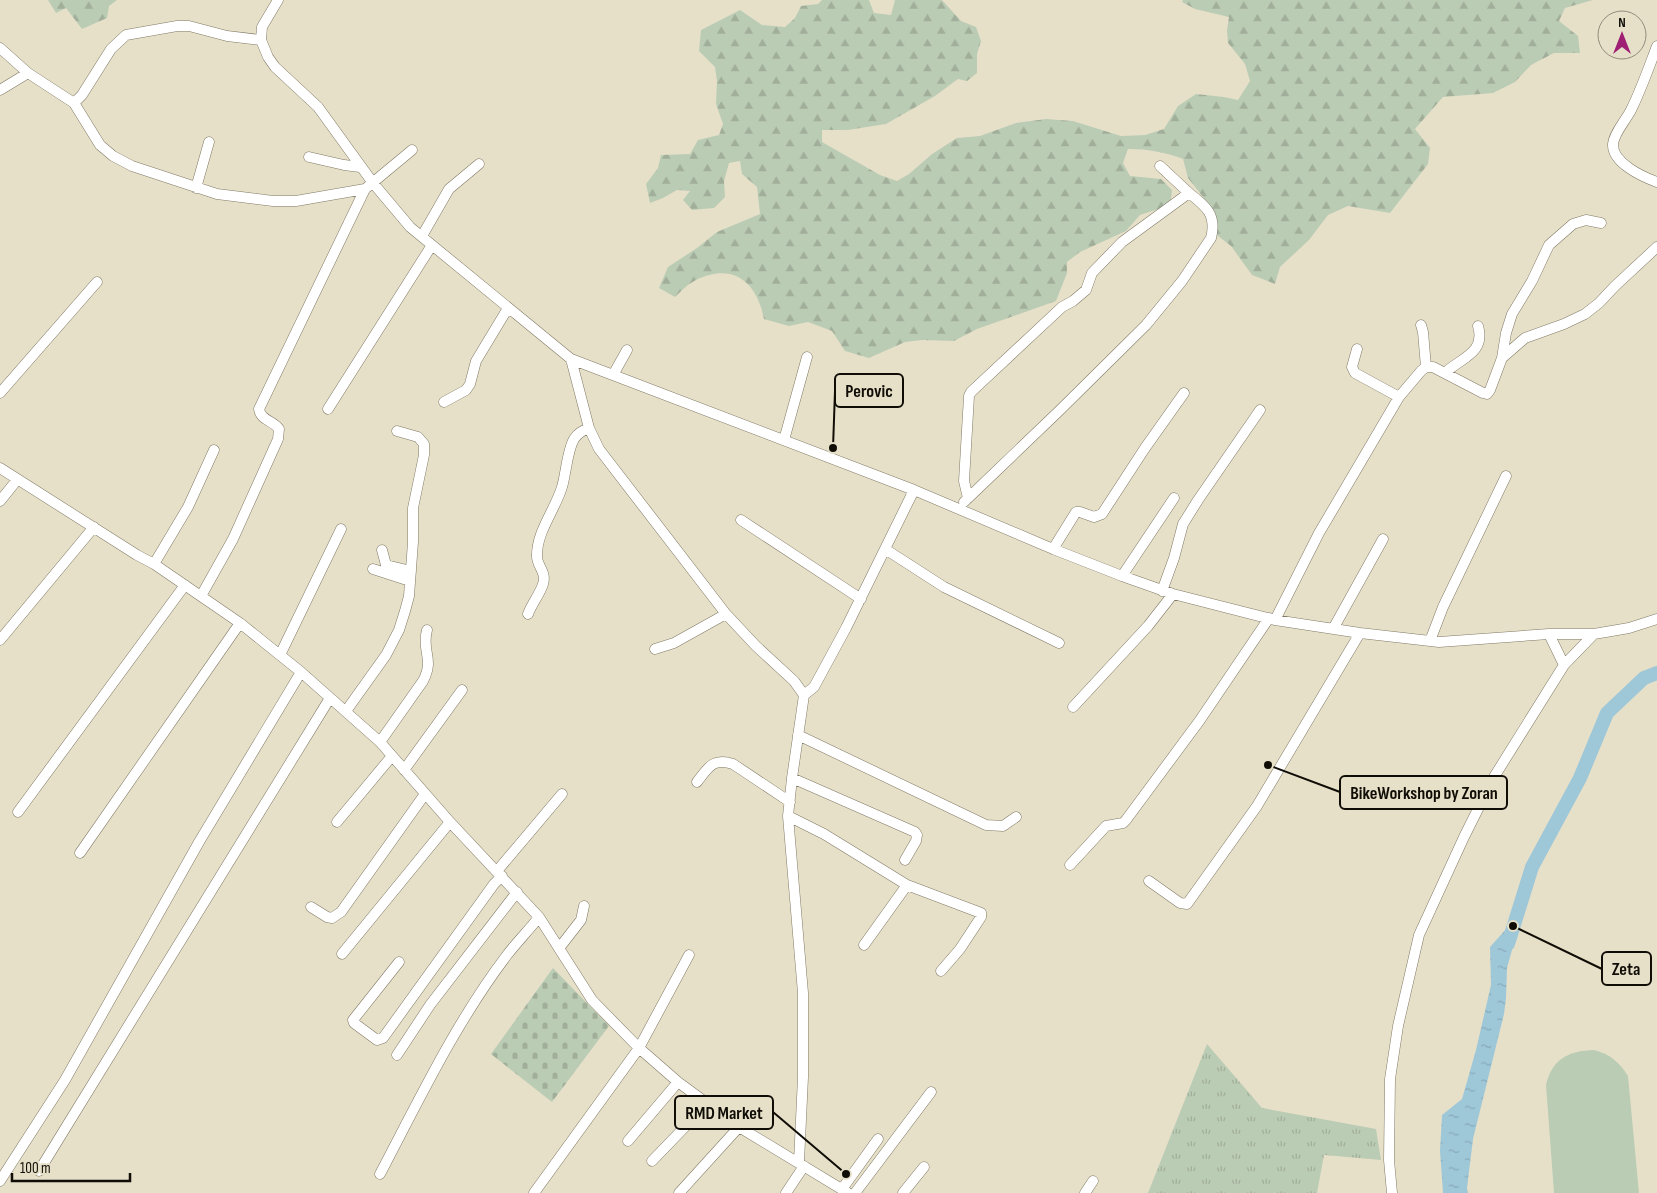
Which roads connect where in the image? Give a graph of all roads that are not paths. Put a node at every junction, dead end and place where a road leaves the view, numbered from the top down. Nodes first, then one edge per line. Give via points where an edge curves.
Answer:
1 (278, 0) edge
2 (261, 40) junction
3 (1657, 46) edge
4 (0, 48) edge
5 (28, 73) junction
6 (0, 90) edge
7 (74, 103) junction
8 (209, 142) dead end
9 (412, 150) dead end
10 (309, 157) dead end
11 (479, 164) dead end
12 (1160, 166) dead end
13 (360, 167) junction
14 (1657, 182) edge
15 (369, 186) junction
16 (196, 188) junction
17 (1189, 193) junction
18 (1601, 223) dead end
19 (422, 236) junction
20 (432, 245) junction
21 (1657, 247) edge
22 (97, 282) dead end
23 (508, 308) junction
24 (1421, 326) dead end
25 (1478, 326) dead end
26 (1357, 349) dead end
27 (627, 350) dead end
28 (807, 356) dead end
29 (1502, 358) junction
30 (571, 359) junction
31 (1426, 367) junction
32 (1446, 372) junction
33 (613, 375) junction
34 (0, 393) edge
35 (1184, 393) dead end
36 (1398, 397) junction
37 (444, 402) dead end
38 (328, 409) dead end
39 (1260, 410) dead end
40 (588, 428) junction
41 (397, 431) dead end
42 (784, 440) junction
43 (214, 450) dead end
44 (0, 468) edge
45 (1506, 476) dead end
46 (17, 480) junction
47 (914, 490) junction
48 (968, 498) junction
49 (1174, 498) dead end
50 (0, 501) edge
51 (958, 508) junction
52 (741, 520) dead end
53 (94, 527) junction
54 (341, 529) dead end
55 (1383, 539) dead end
56 (885, 549) junction
57 (1054, 549) junction
58 (382, 550) dead end
59 (154, 564) junction
60 (373, 570) dead end
61 (411, 576) junction
62 (1122, 576) junction
63 (185, 585) junction
64 (1162, 591) junction
65 (1173, 594) junction
66 (201, 596) junction
67 (861, 600) junction
68 (528, 614) dead end
69 (726, 614) junction
70 (1272, 619) junction
71 (1657, 619) edge
72 (240, 623) junction
73 (1333, 629) junction
74 (427, 630) dead end
75 (1360, 633) junction
76 (1549, 634) junction
77 (1594, 634) junction
78 (0, 640) edge
79 (1430, 642) junction
80 (1059, 643) dead end
81 (656, 649) dead end
82 (280, 655) junction
83 (1564, 665) junction
84 (301, 672) junction
85 (462, 690) dead end
86 (804, 695) junction
87 (330, 698) junction
88 (1073, 707) dead end
89 (346, 711) junction
90 (798, 735) junction
91 (380, 742) junction
92 (392, 756) junction
93 (404, 770) junction
94 (792, 778) junction
95 (697, 782) dead end
96 (425, 794) junction
97 (562, 794) dead end
98 (790, 802) junction
99 (18, 812) dead end
100 (788, 816) junction
101 (1016, 817) dead end
102 (337, 822) dead end
103 (450, 822) junction
104 (80, 853) dead end
105 (905, 860) dead end
106 (1070, 865) dead end
107 (499, 874) junction
108 (1149, 881) dead end
109 (907, 885) junction
110 (517, 892) junction
111 (584, 906) dead end
112 (311, 908) dead end
113 (539, 917) junction
114 (864, 945) dead end
115 (560, 947) junction
116 (342, 954) dead end
117 (689, 955) dead end
118 (398, 962) dead end
119 (941, 971) dead end
120 (417, 990) junction
121 (430, 1004) junction
122 (640, 1048) junction
123 (397, 1055) dead end
124 (678, 1082) junction
125 (931, 1092) dead end
126 (707, 1104) junction
127 (739, 1127) junction
128 (878, 1139) dead end
129 (628, 1141) dead end
130 (652, 1161) dead end
131 (801, 1164) junction
132 (924, 1167) dead end
133 (39, 1171) dead end
134 (380, 1174) dead end
135 (0, 1181) edge
136 (1094, 1181) dead end
137 (845, 1191) edge
138 (534, 1193) edge
139 (679, 1193) edge
140 (786, 1193) edge
141 (855, 1193) edge
142 (903, 1193) edge
143 (1085, 1193) edge
144 (1392, 1193) edge

1 - 2 street via 262,27
2 - 7 street via 227,36 189,26 126,35 111,49
2 - 13 street via 275,66 318,107
3 - 14 street via 1613,144 1625,165 1638,175
4 - 5 street
5 - 6 street
5 - 7 street
7 - 16 street via 100,144 113,156
8 - 16 street
9 - 15 street
10 - 13 street
11 - 19 street via 449,189
12 - 17 street
13 - 15 street
15 - 16 street via 296,201 216,194
15 - 19 street
15 - 66 street via 260,409 264,419 279,428 278,439 234,539
17 - 48 street via 1122,242 1092,274 1086,290 1062,307 971,392 964,481
17 - 48 street via 1211,213 1213,231 1182,281 1146,325
18 - 29 street via 1586,220 1573,224 1548,245 1512,314
19 - 20 street
20 - 23 street
20 - 38 street
21 - 29 street via 1584,314 1525,338
22 - 34 street
23 - 30 street
23 - 37 street via 476,361 466,390
24 - 31 street
25 - 32 street via 1480,332 1476,348
26 - 36 street via 1352,367 1355,372
27 - 33 street
28 - 42 street
29 - 32 street via 1487,394
30 - 33 street
30 - 40 street
31 - 32 street via 1433,366
31 - 36 street
33 - 42 street
35 - 57 street via 1102,514 1094,518 1076,512
36 - 70 street
39 - 64 street via 1183,524
40 - 68 street via 573,441 561,489 543,531 536,556 544,582
40 - 69 street via 599,449
41 - 61 street via 418,437 424,444 413,508
42 - 47 street
43 - 59 street via 188,507
44 - 46 street
45 - 79 street via 1443,607
46 - 50 street
46 - 53 street
47 - 51 street
47 - 56 street
48 - 51 street
49 - 62 street
51 - 57 street
52 - 67 street
53 - 59 street
53 - 78 street
54 - 82 street
55 - 73 street
56 - 67 street
56 - 80 street via 944,587
57 - 62 street
58 - 61 street via 386,565
59 - 63 street
60 - 61 street
61 - 89 street via 399,630 386,655
62 - 64 street
63 - 66 street
63 - 99 street
64 - 65 street
65 - 70 street
65 - 88 street
66 - 72 street
67 - 86 street via 814,687
69 - 81 street via 674,643
69 - 86 street via 794,681
70 - 73 street
70 - 106 street via 1126,820 1106,826
71 - 77 street
72 - 82 street
72 - 104 street
73 - 75 street
74 - 91 street via 424,641 428,671
75 - 79 street
75 - 108 street via 1257,806 1187,904 1180,903
76 - 77 street
76 - 79 street
76 - 83 street
77 - 83 street
82 - 84 street
83 - 144 street via 1494,777 1420,935 1398,1026 1390,1079
84 - 87 street
84 - 135 street via 199,842 65,1080
85 - 93 street
86 - 90 street
87 - 89 street
87 - 133 street
89 - 91 street
90 - 94 street
90 - 101 street via 986,825 1003,826
91 - 92 street
92 - 93 street
92 - 102 street
93 - 96 street
94 - 98 street
94 - 105 street via 915,832 916,841
95 - 98 street via 713,764 727,762
96 - 103 street
96 - 112 street via 341,912 332,918
97 - 107 street
98 - 100 street
100 - 109 street
100 - 131 street via 803,993
103 - 107 street
103 - 116 street
107 - 110 street
107 - 120 street
109 - 114 street
109 - 119 street via 982,913 960,949
110 - 113 street
110 - 121 street
111 - 115 street via 581,920
113 - 115 street
113 - 134 street via 507,956 468,1013
115 - 122 street via 592,1000
117 - 122 street
118 - 120 street via 354,1018 354,1023 377,1040 383,1038
120 - 121 street
121 - 123 street
122 - 124 street
122 - 138 street
124 - 126 street
124 - 129 street
125 - 141 street
126 - 127 street
126 - 130 street
127 - 131 street
127 - 139 street
128 - 137 street
131 - 137 street
131 - 140 street
132 - 142 street
136 - 143 street

